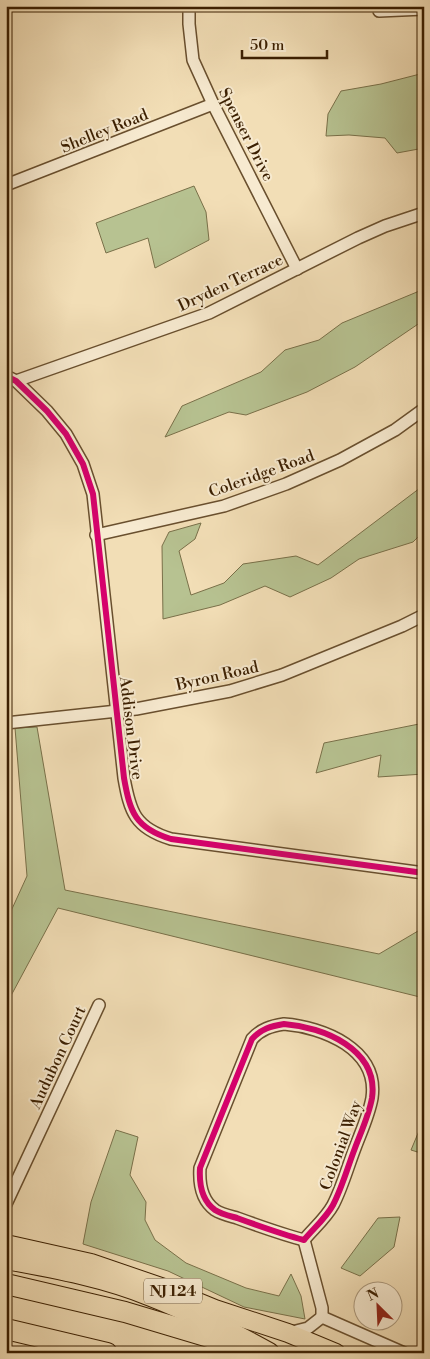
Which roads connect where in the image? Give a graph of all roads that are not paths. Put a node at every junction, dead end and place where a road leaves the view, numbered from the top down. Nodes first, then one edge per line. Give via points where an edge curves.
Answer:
1 (190, 6) edge
2 (424, 9) edge
3 (379, 11) dead end
4 (213, 104) junction
5 (6, 186) edge
6 (424, 213) edge
7 (297, 269) junction
8 (11, 378) edge
9 (424, 409) edge
10 (96, 534) junction
11 (424, 615) edge
12 (116, 711) junction
13 (6, 723) edge
14 (424, 873) edge
15 (99, 1006) dead end
16 (6, 1204) edge
17 (304, 1240) junction
18 (6, 1244) edge
19 (6, 1259) edge
20 (6, 1284) edge
21 (322, 1317) junction
22 (6, 1330) edge
23 (288, 1333) junction
24 (107, 1353) edge
25 (258, 1353) edge
26 (269, 1353) edge
27 (336, 1353) edge
28 (404, 1353) edge

1 - 4 street, Spenser Drive via 194,60
2 - 3 street
4 - 5 street, Shelley Road
4 - 7 street, Spenser Drive
6 - 7 street, Dryden Terrace via 376,230
7 - 8 street, Dryden Terrace via 209,313
8 - 10 street, Addison Drive via 47,411 66,434 83,464 93,494
9 - 10 street, Coleridge Road via 395,430 340,460 286,484 224,506
10 - 12 street, Addison Drive
11 - 12 street, Byron Road via 282,675 230,691
12 - 13 street, Byron Road
12 - 14 street, Addison Drive via 128,802 136,817 154,834 170,839
15 - 16 street, Audubon Court
17 - 17 street, Colonial Way via 333,1206 368,1113 372,1082 364,1060 344,1043 317,1030 273,1025 252,1039 200,1168 200,1182 202,1192 216,1210
17 - 21 street
18 - 23 main road, NJ 124 via 91,1263
19 - 26 highway via 77,1273 150,1295 217,1324
20 - 25 highway via 125,1312
21 - 23 street via 308,1328
21 - 28 street
22 - 24 highway
23 - 27 main road, NJ 124

